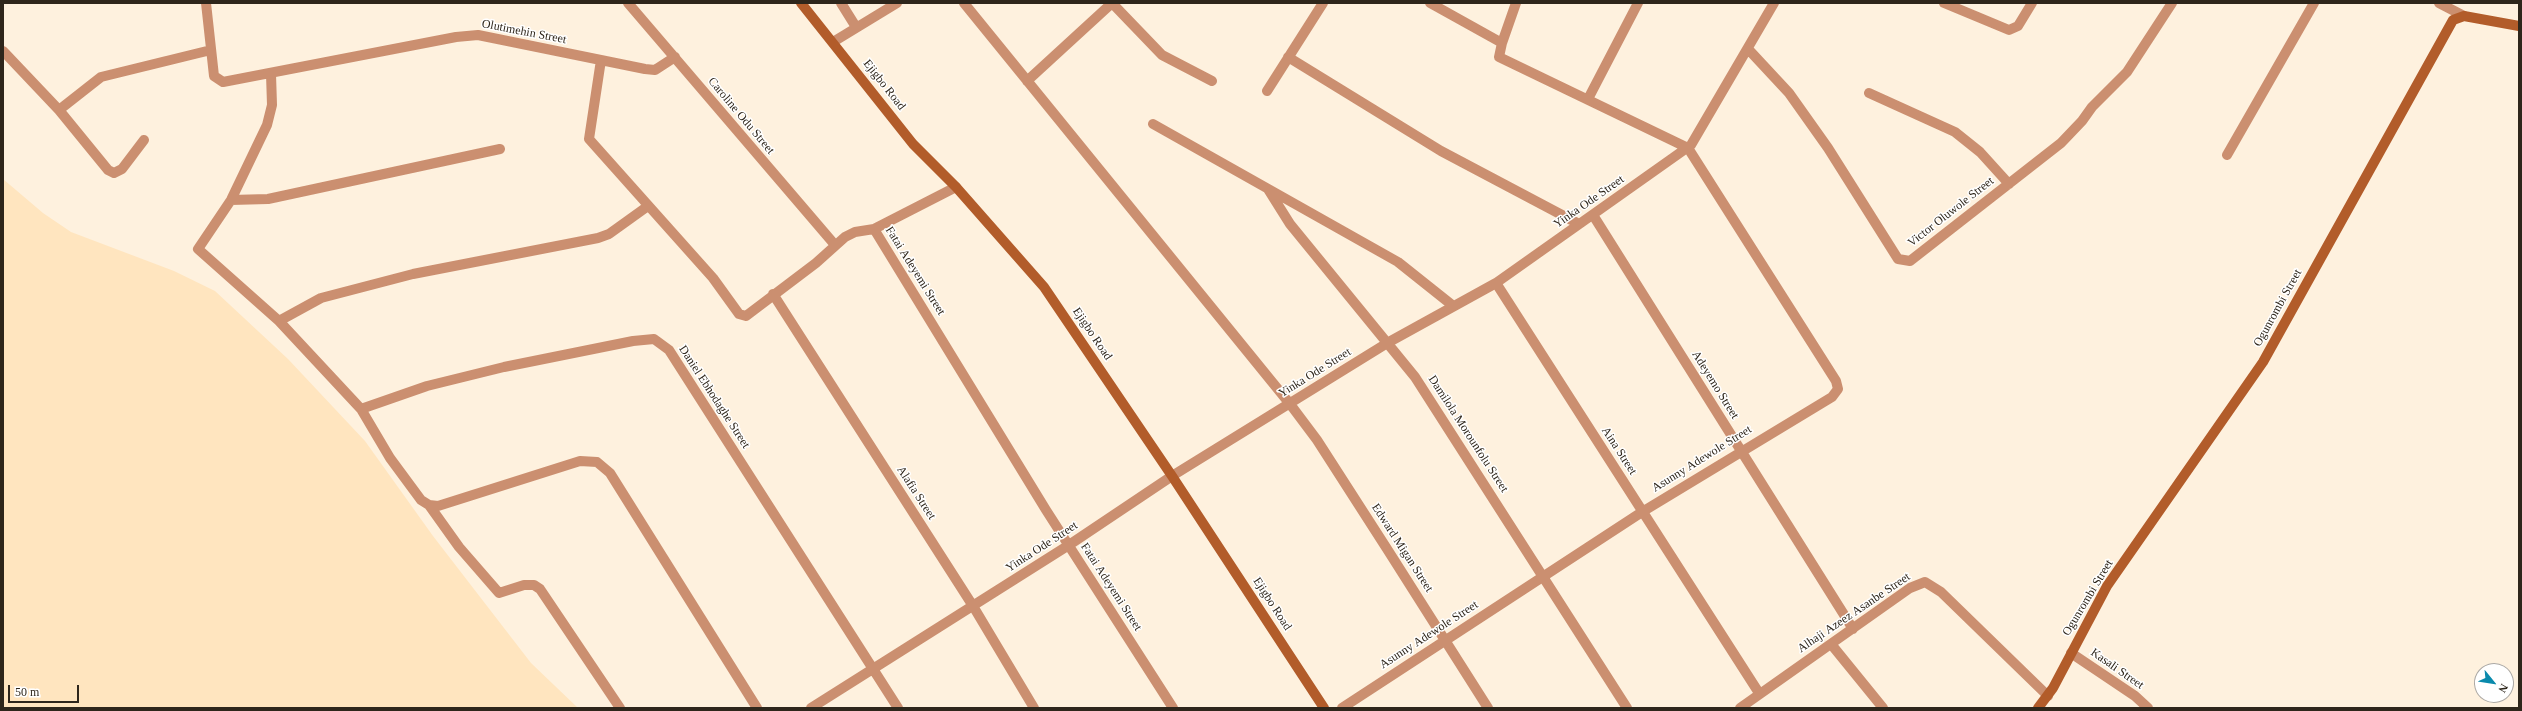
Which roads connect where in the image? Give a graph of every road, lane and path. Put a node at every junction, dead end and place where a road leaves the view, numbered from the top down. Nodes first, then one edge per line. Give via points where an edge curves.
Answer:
1 (206, 3) edge
2 (628, 3) edge
3 (801, 3) edge
4 (841, 3) edge
5 (897, 3) edge
6 (964, 3) edge
7 (1112, 3) edge
8 (1323, 3) edge
9 (1430, 3) edge
10 (1516, 3) edge
11 (1638, 3) edge
12 (1774, 3) edge
13 (1944, 3) edge
14 (2032, 3) edge
15 (2172, 3) edge
16 (2314, 3) edge
17 (2439, 3) edge
18 (2464, 16) junction
19 (2519, 26) edge
20 (856, 27) junction
21 (834, 42) junction
22 (1502, 43) junction
23 (211, 50) junction
24 (1749, 50) junction
25 (3, 51) edge
26 (676, 57) junction
27 (1288, 57) junction
28 (601, 60) junction
29 (271, 74) junction
30 (1027, 81) junction
31 (1212, 81) dead end
32 (1267, 91) dead end
33 (1869, 93) dead end
34 (1588, 99) junction
35 (59, 110) junction
36 (1153, 124) dead end
37 (144, 140) dead end
38 (1688, 148) junction
39 (500, 149) dead end
40 (2227, 155) dead end
41 (2009, 184) junction
42 (956, 187) junction
43 (1268, 189) junction
44 (231, 200) junction
45 (648, 206) junction
46 (1593, 215) junction
47 (1579, 224) junction
48 (874, 229) junction
49 (835, 245) junction
50 (1496, 283) junction
51 (773, 294) junction
52 (1452, 305) junction
53 (279, 321) junction
54 (1389, 342) junction
55 (1290, 404) junction
56 (361, 409) junction
57 (1741, 450) junction
58 (1172, 476) junction
59 (430, 505) junction
60 (1642, 512) junction
61 (1069, 545) junction
62 (1543, 576) junction
63 (973, 606) junction
64 (1853, 629) junction
65 (1445, 639) junction
66 (1831, 644) junction
67 (2071, 653) junction
68 (873, 668) junction
69 (1759, 693) junction
70 (2048, 696) junction
71 (620, 708) edge
72 (757, 708) edge
73 (811, 708) edge
74 (898, 708) edge
75 (1034, 708) edge
76 (1173, 708) edge
77 (1324, 708) edge
78 (1342, 708) edge
79 (1488, 708) edge
80 (1627, 708) edge
81 (1740, 708) edge
82 (1883, 708) edge
83 (2038, 708) edge
84 (2148, 708) edge

1 - 23 street
2 - 26 street, Caroline Odu Street
3 - 21 street, Ejigbo Road
4 - 20 street
5 - 20 street
6 - 30 street, Edward Migan Street
7 - 30 street
7 - 31 street via 1158,52
8 - 27 street
9 - 22 street
10 - 22 street
11 - 34 street
12 - 24 street, Yinka Ode Street
13 - 14 street via 2009,30 2018,26
15 - 41 street, Victor Oluwole Street via 2122,78 2092,107 2061,143
16 - 40 street
17 - 18 street
18 - 19 street
18 - 67 street, Ogunrombi Street via 2453,20 2263,362 2108,586
20 - 21 street
21 - 42 street, Ejigbo Road via 913,144
22 - 34 street via 1499,57 1503,60
23 - 29 street, Olutimehin Street via 214,76 217,80 223,82
23 - 35 street via 100,77
24 - 38 street, Yinka Ode Street via 1695,142
24 - 41 street, Victor Oluwole Street via 1789,93 1828,148 1898,259 1910,261
25 - 35 street
26 - 28 street, Olutimehin Street via 655,70
26 - 49 street, Caroline Odu Street
27 - 32 street
27 - 47 street via 1441,152
28 - 29 street, Olutimehin Street via 478,35 456,37
28 - 45 street, Fatai Adeyemi Street via 589,139
29 - 44 street via 271,114
30 - 55 street, Edward Migan Street
33 - 41 street via 1955,132 1980,152
34 - 38 street
35 - 37 street via 108,170 114,173 122,169
36 - 43 street
38 - 46 street, Yinka Ode Street
38 - 57 street, Asunny Adewole Street via 1836,381 1838,389 1832,397
39 - 44 street via 268,199
42 - 48 street
42 - 58 street, Ejigbo Road via 1044,287
43 - 52 street via 1398,262
43 - 54 street, Damilola Morounfolu Street via 1290,224
44 - 53 street via 198,249
45 - 51 street, Fatai Adeyemi Street via 713,278 739,314 746,316
45 - 53 street via 609,234 598,238 413,274 309,303
46 - 47 street, Yinka Ode Street
46 - 57 street, Adeyemo Street
47 - 50 street, Yinka Ode Street
48 - 49 street, Fatai Adeyemi Street via 855,232
48 - 61 street, Fatai Adeyemi Street
49 - 51 street, Fatai Adeyemi Street via 816,263
50 - 52 street, Yinka Ode Street
50 - 60 street, Aina Street
51 - 63 street, Alafia Street
52 - 54 street, Yinka Ode Street
53 - 56 street
54 - 55 street, Yinka Ode Street
54 - 62 street, Damilola Morounfolu Street via 1415,376
55 - 58 street, Yinka Ode Street
55 - 65 street, Edward Migan Street via 1321,447
56 - 59 street via 390,458 421,500
56 - 68 street, Daniel Ebhodaghe Street via 427,386 504,367 654,338 669,350
57 - 60 street, Asunny Adewole Street
57 - 64 street, Adeyemo Street
58 - 61 street, Yinka Ode Street
58 - 77 street, Ejigbo Road
59 - 71 street via 459,547 499,593 524,585 534,585 540,589
59 - 72 street via 438,506 580,461 597,462 610,473
60 - 62 street, Asunny Adewole Street
60 - 69 street, Aina Street
61 - 63 street, Yinka Ode Street
61 - 76 street, Fatai Adeyemi Street
62 - 65 street, Asunny Adewole Street
62 - 80 street, Damilola Morounfolu Street
63 - 68 street, Yinka Ode Street
63 - 75 street, Alafia Street
64 - 66 street, Alhaji Azeez Asanbe Street
64 - 70 street, Alhaji Azeez Asanbe Street via 1910,588 1925,582 1941,592
65 - 78 street, Asunny Adewole Street
65 - 79 street, Edward Migan Street
66 - 69 street, Alhaji Azeez Asanbe Street
66 - 82 street
67 - 70 street, Ogunrombi Street
67 - 84 street, Kasali Street via 2135,696
68 - 73 street, Yinka Ode Street
68 - 74 street, Daniel Ebhodaghe Street
69 - 81 street, Alhaji Azeez Asanbe Street
70 - 83 street, Ogunrombi Street

